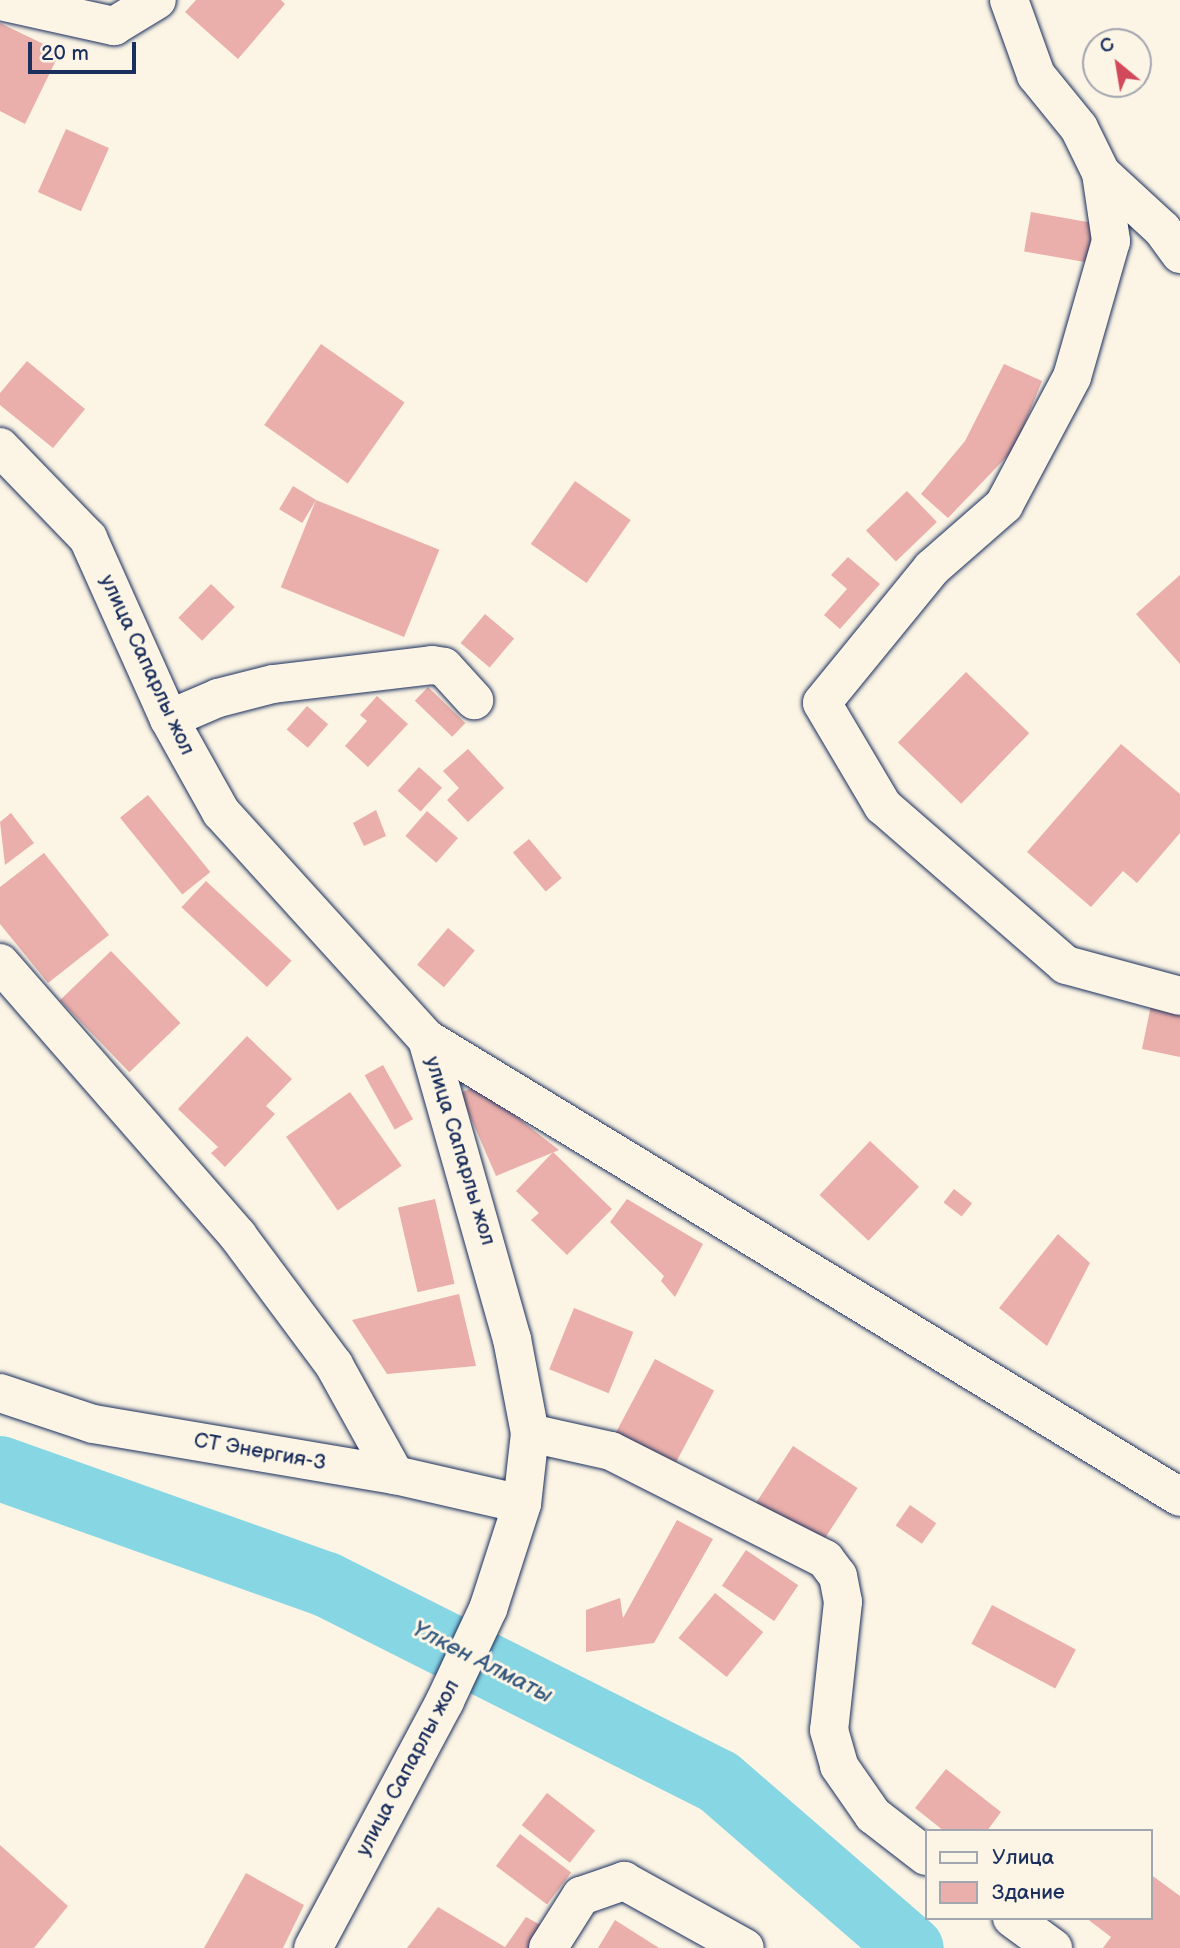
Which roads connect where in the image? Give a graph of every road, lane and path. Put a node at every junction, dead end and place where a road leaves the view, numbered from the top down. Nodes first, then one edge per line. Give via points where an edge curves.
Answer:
1 (157, 0) edge
2 (1009, 0) edge
3 (0, 2) edge
4 (1101, 173) junction
5 (1180, 254) edge
6 (0, 447) edge
7 (474, 700) dead end
8 (169, 719) junction
9 (0, 963) edge
10 (1180, 996) edge
11 (426, 1039) junction
12 (0, 1393) edge
13 (530, 1433) junction
14 (395, 1475) junction
15 (1180, 1497) edge
16 (522, 1504) junction
17 (925, 1855) edge
18 (1015, 1920) edge
19 (313, 1948) edge
20 (548, 1948) edge
21 (745, 1948) edge
22 (1053, 1948) edge

1 - 3 street via 114,26
2 - 4 street via 1035,75 1079,128
4 - 5 street
4 - 10 street via 1111,241 1072,377 1003,505 932,568 822,703 883,807 1066,965
6 - 8 street, улица Сапарлы жол via 88,538
7 - 8 street via 444,667 432,665 273,684 218,698
8 - 11 street, улица Сапарлы жол via 221,813
9 - 14 street via 238,1237 334,1365
11 - 13 street, улица Сапарлы жол via 477,1199
11 - 15 street
12 - 14 street, СТ Энергия-3 via 93,1423
13 - 16 street, улица Сапарлы жол
13 - 17 street via 611,1451 825,1559 838,1576 843,1602 829,1730 839,1766 873,1815
14 - 16 street, СТ Энергия-3
16 - 19 street, улица Сапарлы жол via 488,1609 445,1701
18 - 22 street
20 - 21 street via 581,1896 624,1881

